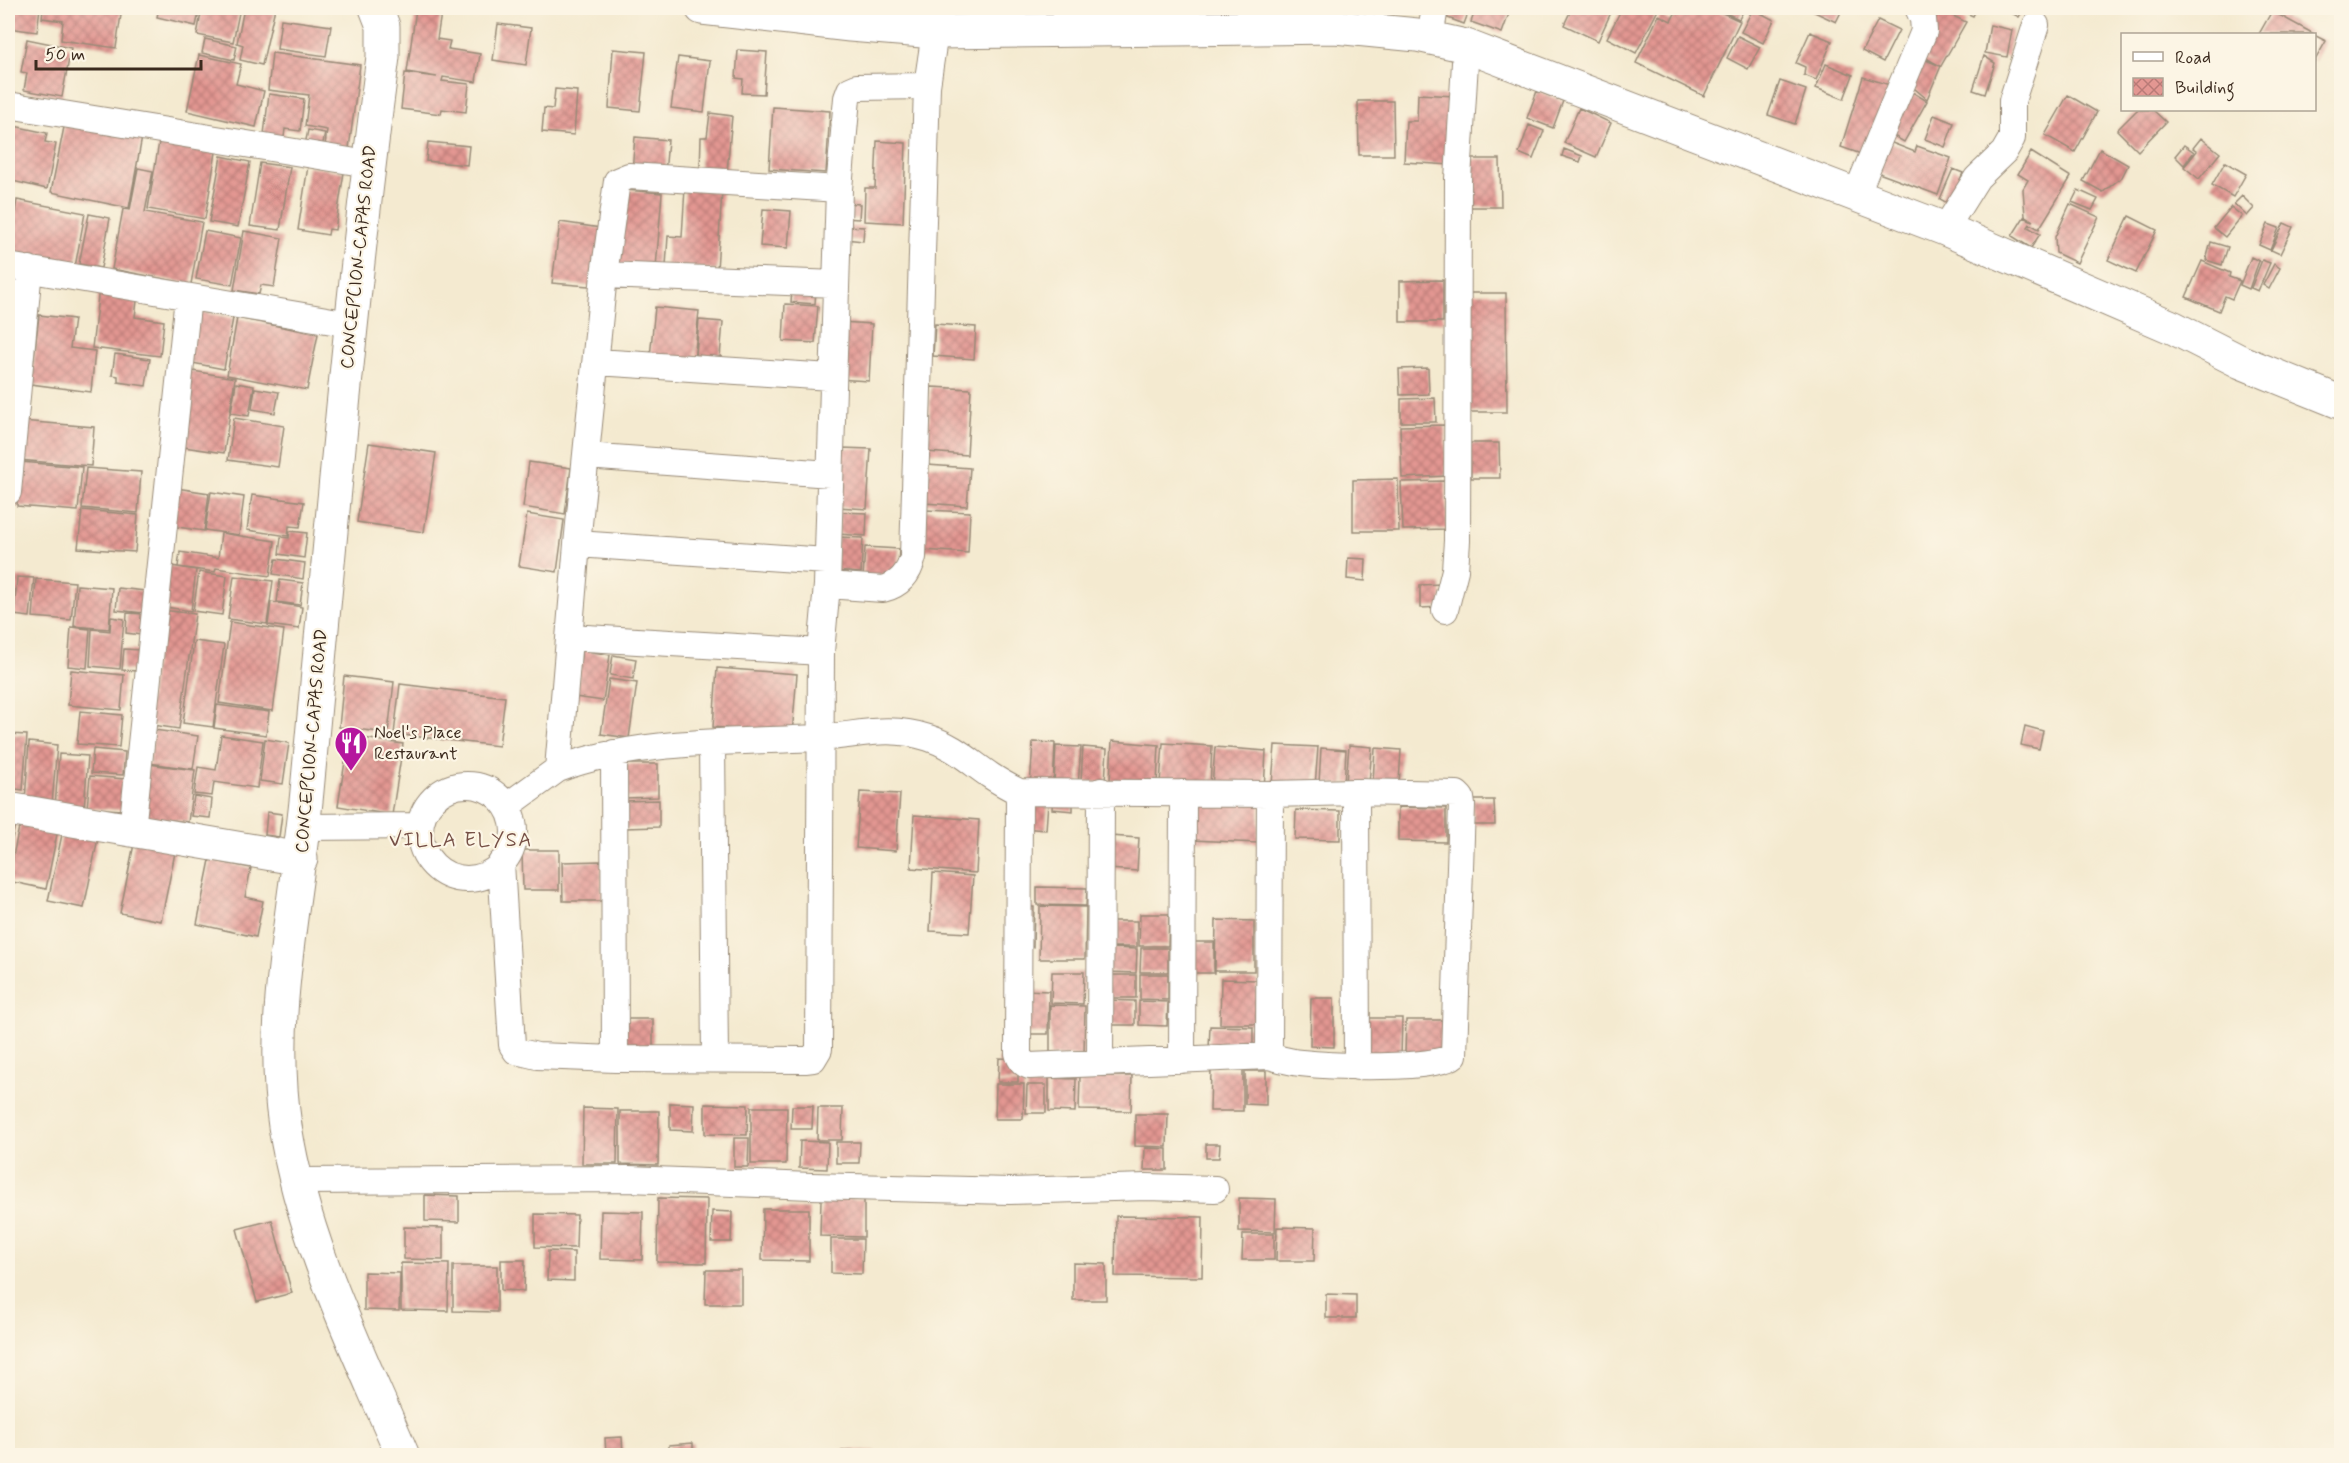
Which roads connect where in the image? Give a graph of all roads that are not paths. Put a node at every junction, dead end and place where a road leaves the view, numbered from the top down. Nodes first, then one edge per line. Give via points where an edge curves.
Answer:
1 (376, 8) edge
2 (702, 8) edge
3 (1918, 8) edge
4 (1432, 22) edge
5 (2036, 25) dead end
6 (935, 32) junction
7 (1466, 46) junction
8 (927, 86) junction
9 (8, 105) edge
10 (368, 164) junction
11 (838, 189) junction
12 (1857, 195) junction
13 (1945, 229) junction
14 (18, 267) edge
15 (604, 274) junction
16 (836, 285) junction
17 (188, 297) junction
18 (350, 324) junction
19 (597, 362) junction
20 (831, 377) junction
21 (2342, 403) edge
22 (586, 456) junction
23 (830, 474) junction
24 (8, 492) edge
25 (577, 544) junction
26 (826, 573) junction
27 (1445, 610) dead end
28 (570, 637) junction
29 (821, 652) junction
30 (820, 738) junction
31 (712, 743) junction
32 (614, 753) junction
33 (558, 769) junction
34 (1101, 791) junction
35 (1018, 792) junction
36 (1356, 792) junction
37 (1183, 793) junction
38 (1270, 794) junction
39 (507, 806) junction
40 (8, 809) edge
41 (420, 826) junction
42 (304, 827) junction
43 (132, 830) junction
44 (301, 859) junction
45 (501, 863) junction
46 (1269, 1056) junction
47 (615, 1059) junction
48 (715, 1059) junction
49 (1182, 1060) junction
50 (1100, 1063) junction
51 (1357, 1067) junction
52 (296, 1181) junction
53 (1215, 1189) dead end
54 (403, 1455) edge

1 - 10 street, CONCEPCION-CAPAS ROAD via 382,26 383,57
2 - 6 street
3 - 12 street via 1923,31
4 - 6 street via 1374,30 1297,26
4 - 7 street
5 - 13 street via 2012,101 2012,138 2004,152 1977,178
6 - 8 street
7 - 12 street
7 - 27 street via 1458,179 1457,541 1454,578
8 - 11 street via 850,90
8 - 26 street via 913,557 898,583 883,589
9 - 10 street
10 - 18 street, CONCEPCION-CAPAS ROAD
11 - 15 street via 629,176 617,181 614,189
11 - 16 street
12 - 13 street
13 - 21 street
14 - 17 street
14 - 24 street
15 - 16 street
15 - 19 street
16 - 20 street
17 - 18 street
17 - 43 street
18 - 42 street, CONCEPCION-CAPAS ROAD
19 - 20 street
19 - 22 street
20 - 23 street
22 - 23 street
22 - 25 street
23 - 26 street
25 - 26 street
25 - 28 street
26 - 29 street
28 - 29 street
28 - 33 street
29 - 30 street
30 - 31 street
30 - 35 street via 863,731 899,731 930,738 956,749
30 - 48 street via 819,1049 813,1059 805,1060
31 - 32 street
31 - 48 street
32 - 33 street
32 - 47 street
33 - 39 street
34 - 35 street
34 - 37 street
34 - 50 street
35 - 50 street via 1020,1060 1029,1066
36 - 38 street
36 - 51 street
36 - 51 street via 1457,794 1462,805 1454,1055 1422,1063
37 - 38 street
37 - 49 street
38 - 46 street
39 - 41 street via 494,792 476,785 456,786 439,794 426,808
39 - 45 street via 514,826 512,848
40 - 43 street
41 - 42 street
41 - 45 street via 422,845 431,862 446,875 484,877
42 - 44 street, CONCEPCION-CAPAS ROAD
43 - 44 street
44 - 52 street, CONCEPCION-CAPAS ROAD via 279,1043 285,1126
45 - 47 street via 514,1048 537,1056
46 - 49 street
46 - 51 street via 1303,1064
47 - 48 street
49 - 50 street
52 - 53 street via 629,1179 1010,1191
52 - 54 street, CONCEPCION-CAPAS ROAD via 317,1255

